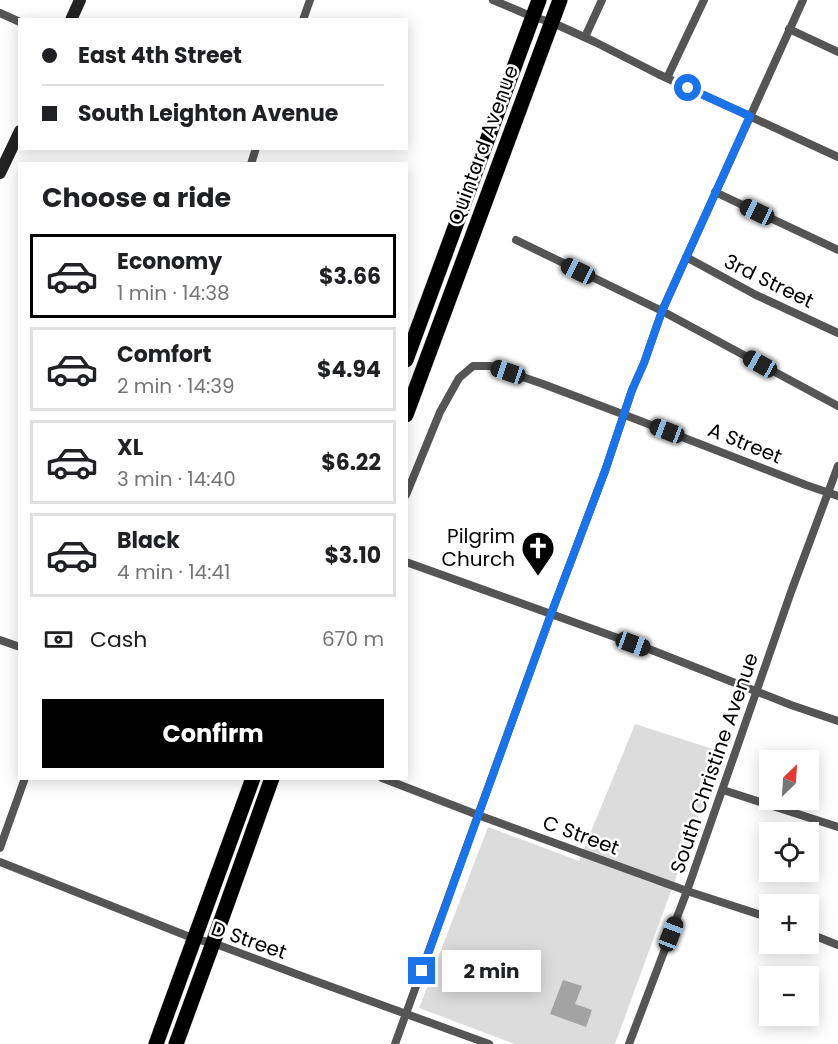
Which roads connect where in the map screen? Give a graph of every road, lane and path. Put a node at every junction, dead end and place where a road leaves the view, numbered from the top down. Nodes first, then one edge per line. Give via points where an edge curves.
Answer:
1 (80, 0) edge
2 (310, 0) edge
3 (493, 0) edge
4 (539, 0) edge
5 (560, 0) edge
6 (602, 0) edge
7 (704, 0) edge
8 (803, 0) edge
9 (0, 13) edge
10 (533, 17) junction
11 (72, 18) edge
12 (304, 18) edge
13 (18, 21) edge
14 (551, 22) junction
15 (789, 29) junction
16 (585, 37) junction
17 (838, 52) edge
18 (667, 78) junction
19 (750, 116) junction
20 (18, 135) edge
21 (838, 157) edge
22 (0, 173) edge
23 (715, 192) junction
24 (516, 240) dead end
25 (838, 250) edge
26 (686, 257) junction
27 (662, 311) junction
28 (838, 333) edge
29 (408, 355) edge
30 (838, 406) edge
31 (408, 410) edge
32 (625, 415) junction
33 (838, 466) edge
34 (408, 490) edge
35 (827, 492) junction
36 (838, 496) edge
37 (408, 563) edge
38 (551, 614) junction
39 (0, 640) edge
40 (18, 646) edge
41 (756, 692) junction
42 (838, 721) edge
43 (24, 780) edge
44 (252, 780) edge
45 (271, 780) edge
46 (387, 780) edge
47 (723, 790) junction
48 (478, 815) junction
49 (838, 827) edge
50 (0, 848) edge
51 (0, 862) edge
52 (687, 891) junction
53 (759, 914) edge
54 (819, 937) edge
55 (195, 939) junction
56 (213, 943) junction
57 (838, 945) edge
58 (406, 1015) junction
59 (156, 1044) edge
60 (176, 1044) edge
61 (395, 1044) edge
62 (489, 1044) edge
63 (629, 1044) edge

1 - 11 main road
2 - 12 street
3 - 10 street
4 - 10 highway, Quintard Avenue
5 - 14 highway, Quintard Avenue
6 - 16 street
7 - 18 street
8 - 15 street
9 - 13 street
10 - 14 street
10 - 29 highway, Quintard Avenue
14 - 16 street
14 - 31 highway, Quintard Avenue
15 - 17 street
15 - 19 street
16 - 18 street
18 - 19 street
19 - 21 street
19 - 23 street
20 - 22 main road
23 - 25 street
23 - 26 street
24 - 27 street
26 - 27 street
26 - 28 street, 3rd Street
27 - 30 street
27 - 32 street
32 - 34 street, A Street via 491,366 473,366 459,378 440,412
32 - 35 street, A Street
32 - 38 street
33 - 35 street, South Christine Avenue
35 - 36 street, A Street
35 - 41 street, South Christine Avenue
37 - 38 street
38 - 41 street
38 - 48 street
39 - 40 street
41 - 42 street
41 - 47 street, South Christine Avenue
43 - 50 street
44 - 55 highway
45 - 56 highway
46 - 48 street, C Street
47 - 49 street
47 - 52 street, South Christine Avenue
48 - 52 street, C Street
48 - 58 street
51 - 55 street, D Street
52 - 53 street, C Street
52 - 63 street, South Christine Avenue
54 - 57 street
55 - 56 street, D Street
55 - 59 highway
56 - 58 street, D Street
56 - 60 highway
58 - 61 street
58 - 62 street, D Street

